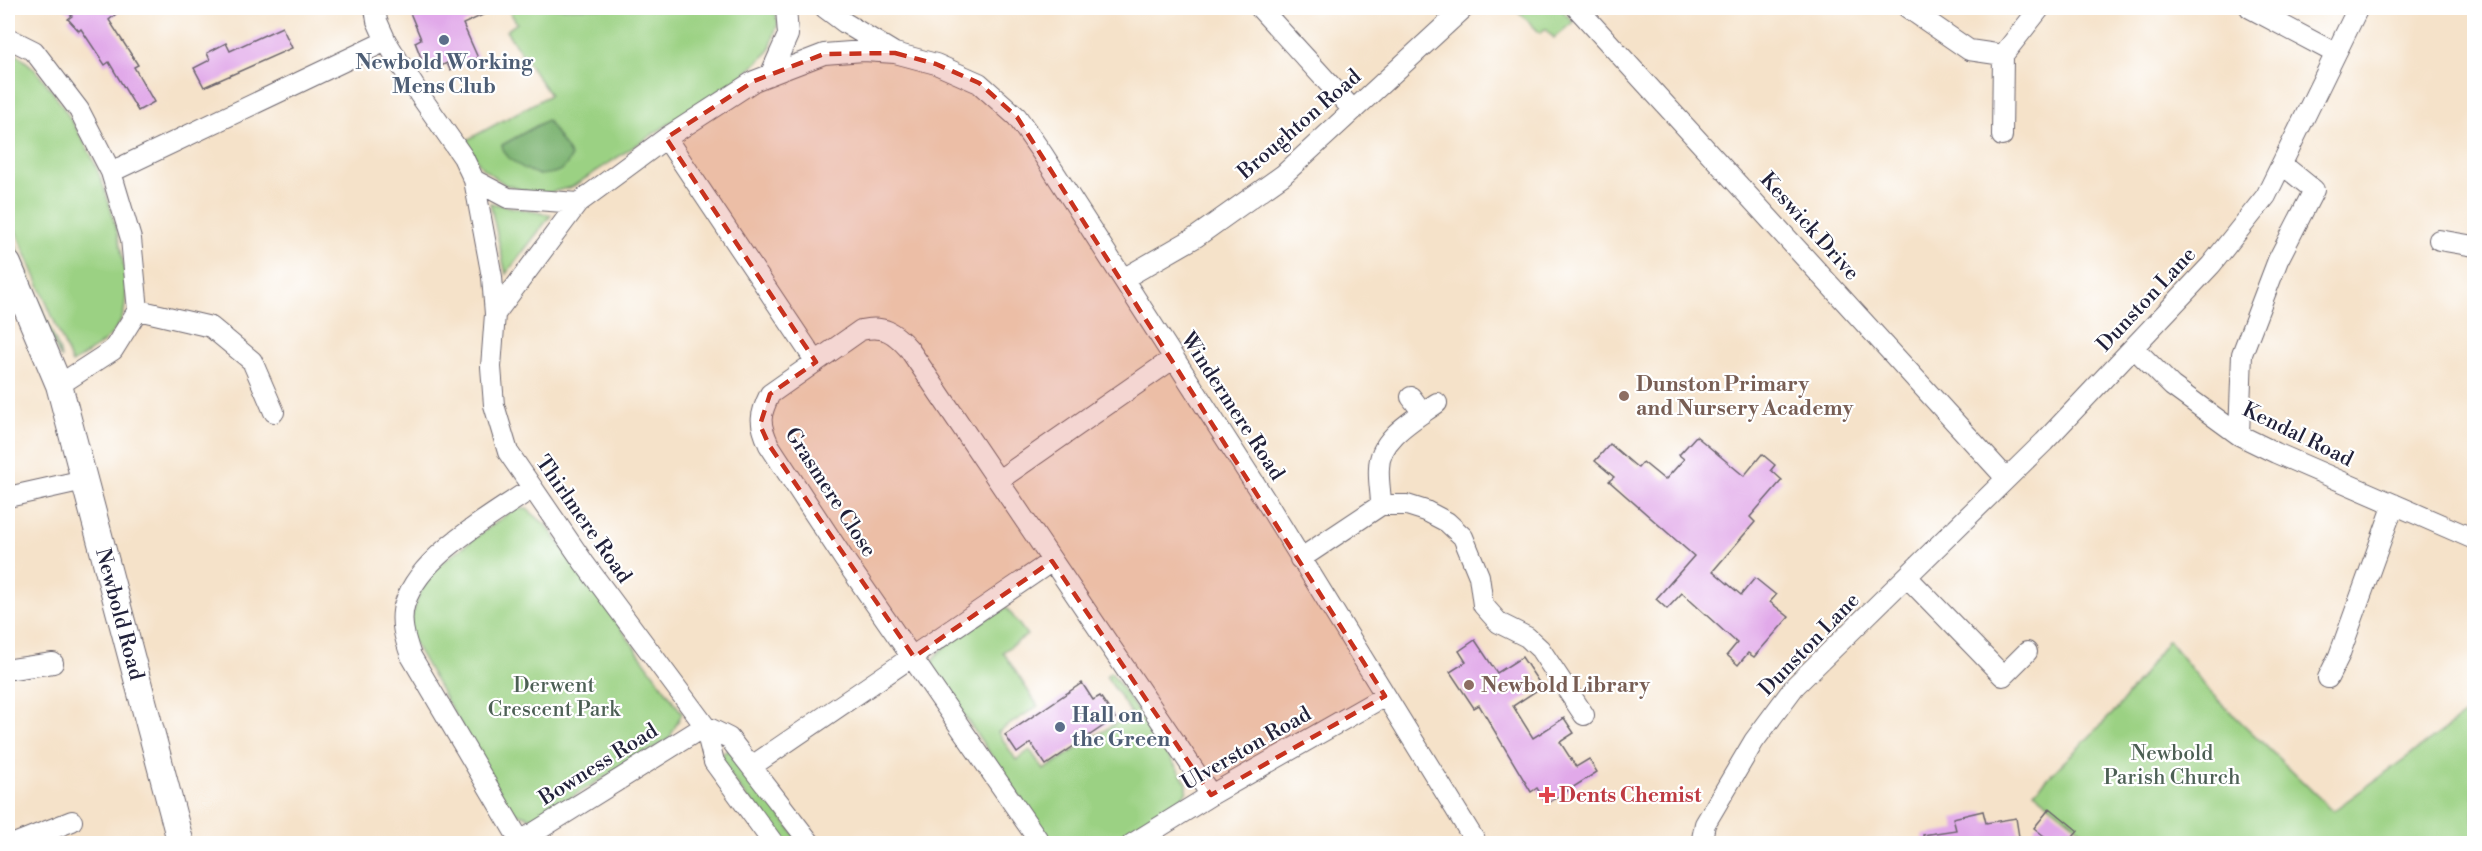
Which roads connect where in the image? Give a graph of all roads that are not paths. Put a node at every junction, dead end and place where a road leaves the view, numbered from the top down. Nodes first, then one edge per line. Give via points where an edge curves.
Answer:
1 (375, 8) edge
2 (786, 8) edge
3 (825, 8) edge
4 (1260, 8) edge
5 (1464, 8) edge
6 (1577, 8) edge
7 (1908, 8) edge
8 (2040, 8) edge
9 (2250, 8) edge
10 (2358, 8) edge
11 (8, 38) edge
12 (386, 41) junction
13 (895, 53) junction
14 (2335, 53) junction
15 (2002, 55) junction
16 (771, 73) junction
17 (1353, 110) junction
18 (2002, 136) dead end
19 (666, 138) junction
20 (2283, 165) junction
21 (111, 172) junction
22 (474, 180) junction
23 (578, 203) junction
24 (2439, 240) dead end
25 (2475, 246) edge
26 (8, 264) edge
27 (1123, 279) junction
28 (138, 310) junction
29 (495, 314) junction
30 (2134, 348) junction
31 (1174, 358) junction
32 (816, 362) junction
33 (59, 385) junction
34 (1411, 397) dead end
35 (274, 412) dead end
36 (2239, 435) junction
37 (2006, 478) junction
38 (84, 480) junction
39 (999, 480) junction
40 (532, 488) junction
41 (8, 498) edge
42 (2394, 504) junction
43 (1381, 506) junction
44 (2475, 538) edge
45 (1300, 559) junction
46 (1052, 561) junction
47 (1907, 577) junction
48 (2027, 652) dead end
49 (914, 657) junction
50 (53, 663) dead end
51 (9, 665) edge
52 (2328, 678) dead end
53 (1385, 696) junction
54 (1584, 715) dead end
55 (705, 726) junction
56 (752, 766) junction
57 (1211, 795) junction
58 (72, 821) dead end
59 (518, 842) edge
60 (14, 843) edge
61 (181, 843) edge
62 (774, 843) edge
63 (811, 843) edge
64 (1041, 843) edge
65 (1132, 843) edge
66 (1477, 843) edge
67 (1701, 843) edge

1 - 12 street, Thirlmere Road
2 - 16 street via 788,35
3 - 13 street, Windermere Road
4 - 17 street
5 - 17 street, Broughton Road
6 - 37 street, Keswick Drive
7 - 15 street via 1969,50
8 - 15 street
9 - 14 street
10 - 14 street, Dunston Lane
11 - 21 street via 34,51 79,110
12 - 21 street
12 - 22 street, Thirlmere Road via 464,157
13 - 16 street, Windermere Road via 824,54
13 - 27 street, Windermere Road via 936,64 979,83 1017,117
14 - 20 street, Dunston Lane
15 - 18 street
16 - 19 street, Windermere Road
17 - 27 street, Broughton Road via 1283,175 1196,237
19 - 23 street
19 - 32 street
20 - 30 street, Dunston Lane via 2266,196 2211,265
20 - 36 street via 2314,190 2278,260 2242,354
21 - 28 street via 131,239
22 - 23 street via 508,198
22 - 29 street, Thirlmere Road
23 - 29 street
24 - 25 street
26 - 33 main road, Newbold Road
27 - 31 street, Windermere Road
28 - 33 street via 114,350
28 - 35 street via 211,327 252,361
29 - 40 street, Thirlmere Road via 491,367 494,405 508,452
30 - 36 street, Kendal Road via 2172,386
30 - 37 street, Dunston Lane
31 - 39 street
31 - 45 street, Windermere Road
32 - 39 street, Grasmere Close via 861,330 879,326 896,334
32 - 49 street, Grasmere Close via 770,394 760,425 769,445 838,549
33 - 38 main road, Newbold Road
34 - 43 street via 1430,408 1385,447 1378,465
36 - 42 street, Kendal Road
37 - 47 street, Dunston Lane
38 - 41 street
38 - 61 main road, Newbold Road
39 - 46 street, Grasmere Close
40 - 55 street, Thirlmere Road
40 - 59 street via 430,560 404,604 403,633 411,656
42 - 44 street, Kendal Road
42 - 52 street
43 - 45 street
43 - 54 street via 1407,505 1426,511 1448,522 1463,537 1479,576 1484,605 1499,623 1527,637 1540,649
45 - 53 street, Windermere Road
46 - 49 street
46 - 57 street, Grasmere Close
47 - 48 street via 2002,676
47 - 67 street, Dunston Lane via 1795,686 1754,741 1705,824
49 - 56 street
49 - 64 street, Grasmere Close
50 - 51 street
53 - 57 street, Ulverston Road
53 - 66 street, Windermere Road
55 - 56 street, Thirlmere Road via 729,738
55 - 59 street, Bowness Road
55 - 62 street, Thirlmere Road via 714,762
56 - 63 street, Thirlmere Road
57 - 65 street, Ulverston Road
58 - 60 street

